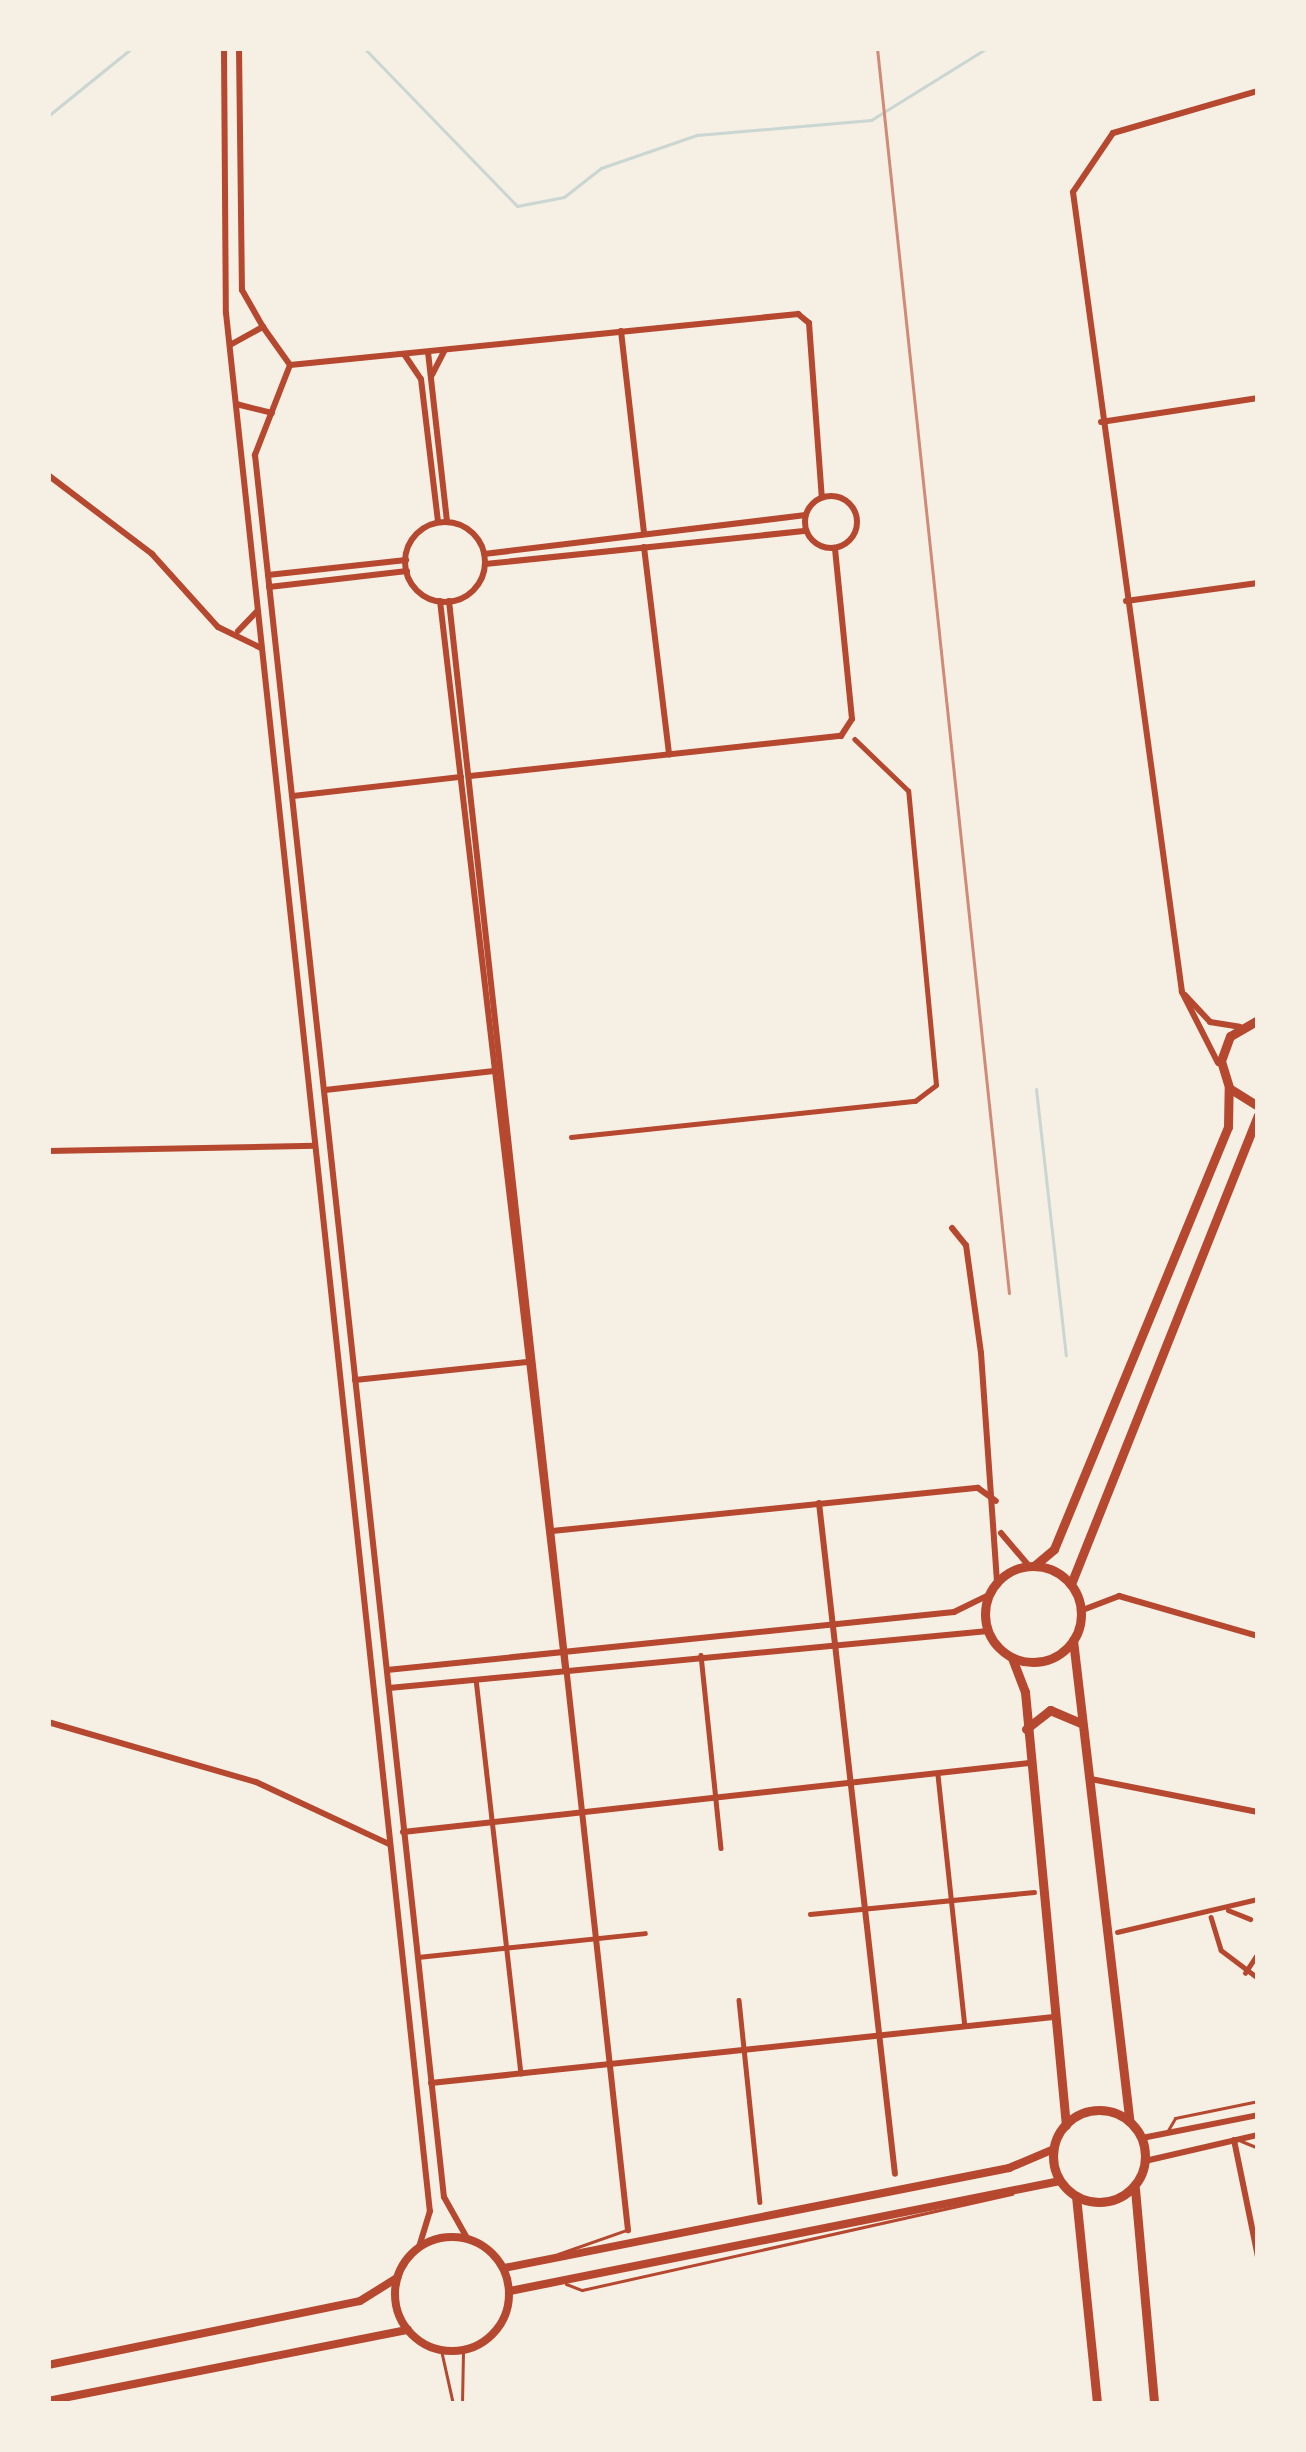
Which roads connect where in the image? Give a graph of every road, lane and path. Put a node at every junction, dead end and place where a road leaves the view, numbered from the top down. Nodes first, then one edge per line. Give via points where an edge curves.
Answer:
1 (224, 48) edge
2 (239, 48) edge
3 (1258, 91) edge
4 (263, 327) junction
5 (621, 331) junction
6 (230, 346) junction
7 (446, 349) junction
8 (428, 351) junction
9 (404, 354) junction
10 (290, 365) junction
11 (431, 379) junction
12 (1258, 398) edge
13 (236, 404) junction
14 (273, 413) junction
15 (1101, 422) junction
16 (48, 475) edge
17 (822, 498) junction
18 (806, 515) junction
19 (442, 522) junction
20 (806, 531) junction
21 (644, 533) junction
22 (644, 547) junction
23 (835, 548) junction
24 (485, 559) junction
25 (406, 560) junction
26 (407, 572) junction
27 (268, 575) junction
28 (1258, 583) edge
29 (269, 587) junction
30 (444, 601) junction
31 (1126, 601) junction
32 (258, 610) junction
33 (235, 632) junction
34 (262, 648) junction
35 (855, 740) dead end
36 (668, 754) junction
37 (466, 777) junction
38 (293, 796) junction
39 (1183, 992) junction
40 (1258, 1020) edge
41 (1240, 1027) junction
42 (1222, 1068) junction
43 (494, 1071) junction
44 (1229, 1088) junction
45 (324, 1090) junction
46 (1258, 1111) edge
47 (571, 1137) dead end
48 (315, 1146) junction
49 (48, 1151) edge
50 (952, 1228) dead end
51 (526, 1362) junction
52 (355, 1380) junction
53 (994, 1474) junction
54 (978, 1488) junction
55 (996, 1501) junction
56 (819, 1503) junction
57 (996, 1512) junction
58 (552, 1531) junction
59 (1032, 1566) junction
60 (997, 1582) junction
61 (1071, 1584) junction
62 (988, 1595) junction
63 (1081, 1611) junction
64 (832, 1624) junction
65 (988, 1631) junction
66 (1258, 1636) edge
67 (833, 1639) junction
68 (1073, 1640) junction
69 (562, 1653) junction
70 (700, 1655) junction
71 (1012, 1658) junction
72 (387, 1670) junction
73 (568, 1670) junction
74 (476, 1679) junction
75 (388, 1688) junction
76 (48, 1722) edge
77 (1082, 1725) junction
78 (1026, 1729) junction
79 (1029, 1763) junction
80 (938, 1774) junction
81 (1088, 1778) junction
82 (848, 1785) junction
83 (716, 1798) junction
84 (583, 1810) junction
85 (1258, 1812) edge
86 (490, 1822) junction
87 (403, 1832) junction
88 (389, 1844) junction
89 (721, 1848) dead end
90 (1034, 1892) dead end
91 (1258, 1899) edge
92 (951, 1900) junction
93 (860, 1909) junction
94 (1258, 1909) edge
95 (1228, 1910) junction
96 (810, 1914) dead end
97 (1211, 1917) junction
98 (1252, 1919) junction
99 (1117, 1932) dead end
100 (645, 1933) dead end
101 (596, 1938) junction
102 (1258, 1943) edge
103 (505, 1947) junction
104 (1258, 1953) edge
105 (417, 1957) junction
106 (1245, 1972) junction
107 (1258, 1978) edge
108 (739, 2000) dead end
109 (1056, 2017) junction
110 (965, 2026) junction
111 (873, 2036) junction
112 (744, 2050) junction
113 (610, 2064) junction
114 (520, 2073) junction
115 (431, 2083) junction
116 (1258, 2102) edge
117 (1258, 2115) edge
118 (1130, 2122) junction
119 (1066, 2125) junction
120 (1166, 2134) junction
121 (1258, 2135) edge
122 (1142, 2138) junction
123 (1237, 2140) junction
124 (1258, 2148) edge
125 (1054, 2149) junction
126 (1145, 2161) junction
127 (895, 2174) dead end
128 (1029, 2181) junction
129 (1060, 2181) junction
130 (1135, 2186) junction
131 (1076, 2196) junction
132 (760, 2202) dead end
133 (1258, 2202) edge
134 (1247, 2204) junction
135 (628, 2230) joint
136 (467, 2238) junction
137 (419, 2247) junction
138 (1258, 2257) edge
139 (545, 2264) junction
140 (504, 2268) junction
141 (397, 2278) junction
142 (554, 2280) junction
143 (510, 2291) junction
144 (408, 2330) junction
145 (441, 2350) junction
146 (463, 2350) junction
147 (48, 2366) edge
148 (48, 2401) edge
149 (453, 2404) edge
150 (462, 2404) edge
151 (1097, 2404) edge
152 (1154, 2404) edge

1 - 6 street
2 - 4 street via 242,290
3 - 15 street via 1113,133 1085,164 1073,226
4 - 6 street via 238,332
4 - 10 street
5 - 7 street
5 - 17 street via 804,317
5 - 21 street
6 - 13 street
7 - 8 street
7 - 11 street
8 - 9 street
8 - 11 street
9 - 10 street
9 - 19 street via 421,380
10 - 14 street
11 - 19 street
12 - 15 street
13 - 14 street
13 - 32 street
14 - 27 street via 255,455
15 - 31 street
16 - 33 street
17 - 18 street
17 - 23 street via 855,514 850,539
18 - 20 street
18 - 21 street
19 - 24 street via 472,532
19 - 25 street via 415,536
20 - 22 street
20 - 23 street
21 - 24 street
22 - 24 street
22 - 36 street
23 - 36 street via 846,731
24 - 30 street via 470,592
25 - 26 street
25 - 27 street
26 - 29 street
26 - 30 street
27 - 29 street
28 - 31 street
29 - 38 street
30 - 37 street
31 - 39 street
32 - 33 street
32 - 34 street
33 - 34 street
34 - 48 street
35 - 47 street via 908,791 939,1071 927,1097
36 - 37 street
37 - 38 street
37 - 43 street
37 - 58 street
38 - 45 street
39 - 41 street via 1210,1022
39 - 42 street
40 - 41 highway
41 - 42 highway
42 - 44 highway
43 - 45 street
43 - 51 street
44 - 46 highway
44 - 59 highway via 1228,1127 1054,1550
45 - 52 street
46 - 61 highway
48 - 49 street
48 - 88 street
50 - 53 street via 965,1245
51 - 52 street
51 - 69 street
52 - 72 street
53 - 54 street
53 - 55 street
54 - 55 street
54 - 56 street
55 - 57 street
56 - 58 street
56 - 64 street
57 - 59 street via 1005,1544
57 - 60 street
58 - 69 street
59 - 60 highway
59 - 61 highway
60 - 62 highway
61 - 63 highway
62 - 64 street via 954,1612
62 - 65 highway
63 - 66 street via 1119,1595
63 - 68 highway
64 - 67 street
64 - 69 street
65 - 67 street
65 - 71 highway
67 - 70 street
67 - 82 street
68 - 71 highway via 1046,1660
68 - 77 highway
69 - 72 street
69 - 73 street
70 - 73 street
70 - 83 street
71 - 78 highway
72 - 75 street
73 - 74 street
73 - 84 street
74 - 75 street
74 - 86 street
75 - 87 street
76 - 88 street via 256,1782
77 - 78 highway via 1050,1710
77 - 81 highway
78 - 79 highway
79 - 80 street
79 - 109 highway
80 - 82 street
80 - 92 street
81 - 85 street
81 - 118 highway
82 - 83 street
82 - 93 street
83 - 84 street
83 - 89 street
84 - 86 street
84 - 101 street
86 - 87 street
86 - 103 street
87 - 105 street
88 - 137 street via 430,2211
90 - 92 street
91 - 95 street
92 - 93 street
92 - 110 street
93 - 96 street
93 - 111 street
94 - 98 street
95 - 97 street
95 - 98 street
97 - 99 street
97 - 106 street via 1221,1950
98 - 102 street
100 - 101 street
101 - 103 street
101 - 113 street
103 - 105 street
103 - 114 street
104 - 106 street
105 - 115 street
106 - 107 street
108 - 112 street
109 - 110 street
109 - 119 highway
110 - 111 street
111 - 112 street
111 - 127 street
112 - 113 street
112 - 132 street
113 - 114 street
113 - 135 street
114 - 115 street
115 - 136 street via 447,2211
116 - 120 lane via 1175,2118
117 - 120 street
118 - 119 highway via 1102,2110
118 - 122 highway
119 - 125 highway
120 - 122 street
121 - 123 street
122 - 126 highway
123 - 124 lane
123 - 126 street
123 - 134 street
125 - 129 highway
125 - 139 main road via 1009,2168
126 - 130 highway
128 - 129 main road
128 - 142 main road
128 - 142 lane via 998,2204 605,2285
129 - 131 highway
130 - 131 highway via 1102,2203
130 - 152 highway
131 - 151 highway
133 - 134 street
134 - 138 street
135 - 139 lane via 575,2241
136 - 137 main road
136 - 140 main road
137 - 141 main road
139 - 140 main road
140 - 143 main road
141 - 144 main road
141 - 147 main road via 360,2301
142 - 143 main road
143 - 146 main road via 493,2335
144 - 145 main road
144 - 148 main road
145 - 146 main road
145 - 149 lane
146 - 150 lane

